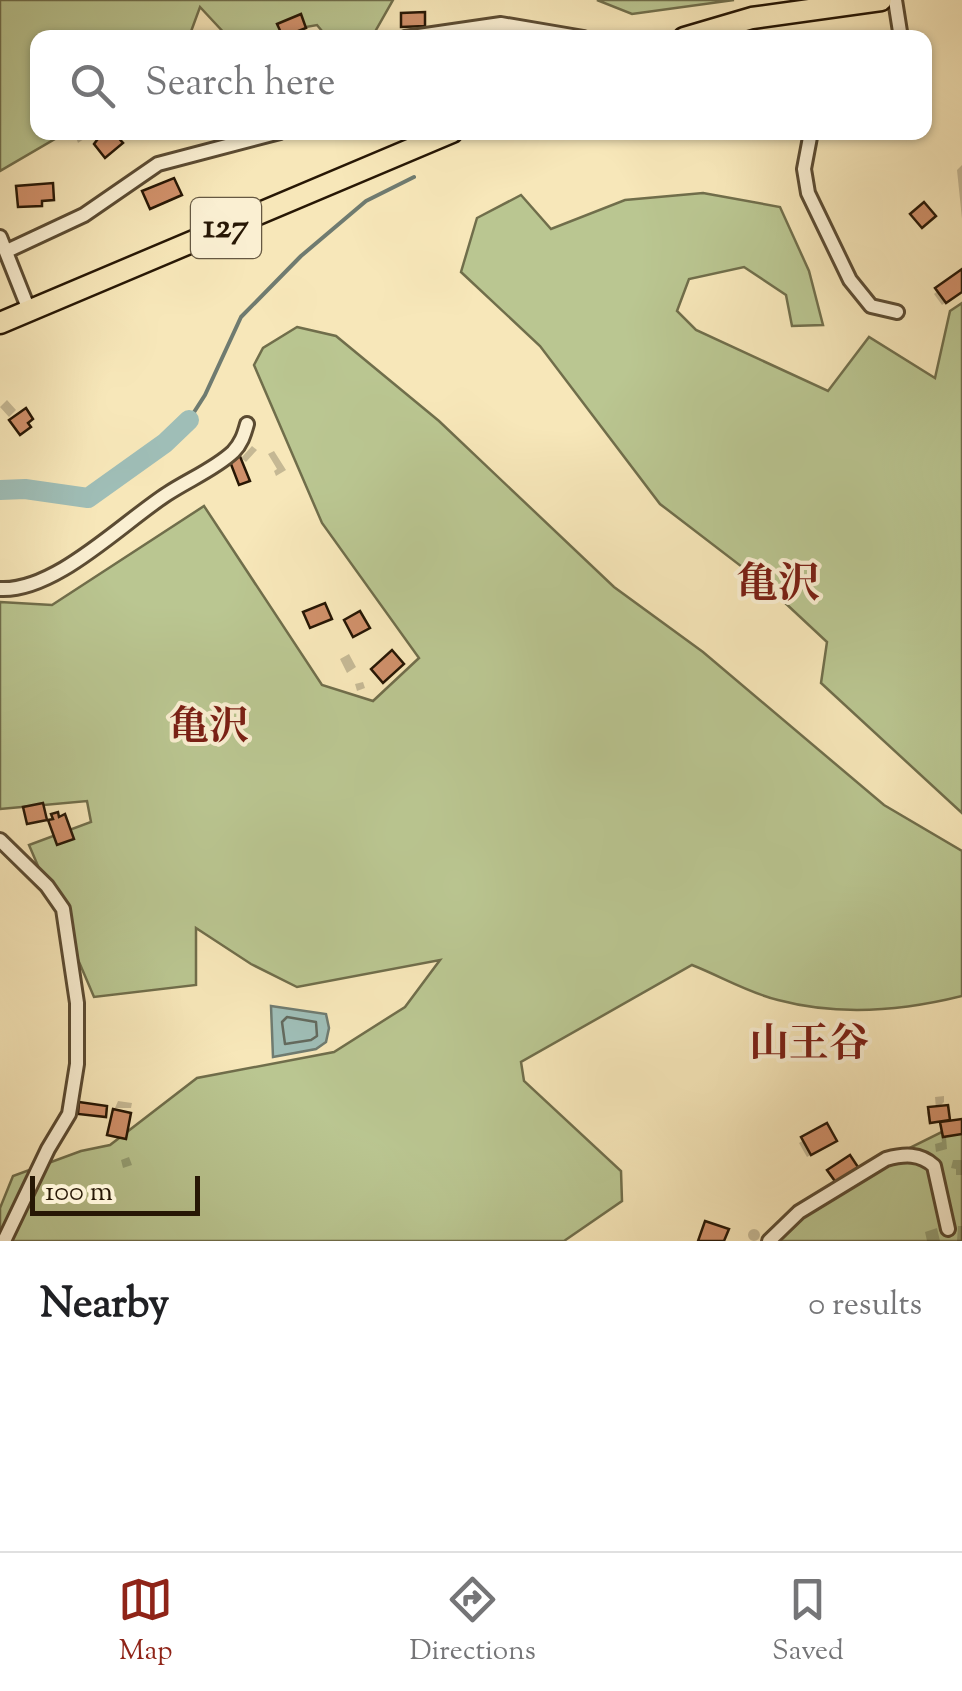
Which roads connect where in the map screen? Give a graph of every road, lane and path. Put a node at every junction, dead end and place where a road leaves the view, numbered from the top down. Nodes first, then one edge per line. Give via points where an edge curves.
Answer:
1 (880, 0) edge
2 (895, 0) edge
3 (460, 30) edge
4 (537, 30) edge
5 (711, 30) edge
6 (900, 30) edge
7 (250, 140) edge
8 (433, 140) edge
9 (809, 140) edge
10 (0, 237) edge
11 (7, 251) junction
12 (29, 310) junction
13 (897, 312) dead end
14 (0, 323) edge
15 (246, 424) dead end
16 (0, 589) edge
17 (0, 840) edge
18 (948, 1230) dead end
19 (4, 1241) edge
20 (769, 1241) edge

1 - 5 highway
2 - 6 street
3 - 4 street via 501,24
7 - 11 street via 158,164 84,216
8 - 12 highway, 127
9 - 13 street via 808,193 850,280 871,306
10 - 11 street
11 - 12 street
12 - 14 highway, 127
15 - 16 street via 232,453 65,567 29,585
17 - 19 street via 63,909 77,1003 69,1114
18 - 20 street via 934,1166 902,1154 799,1212

